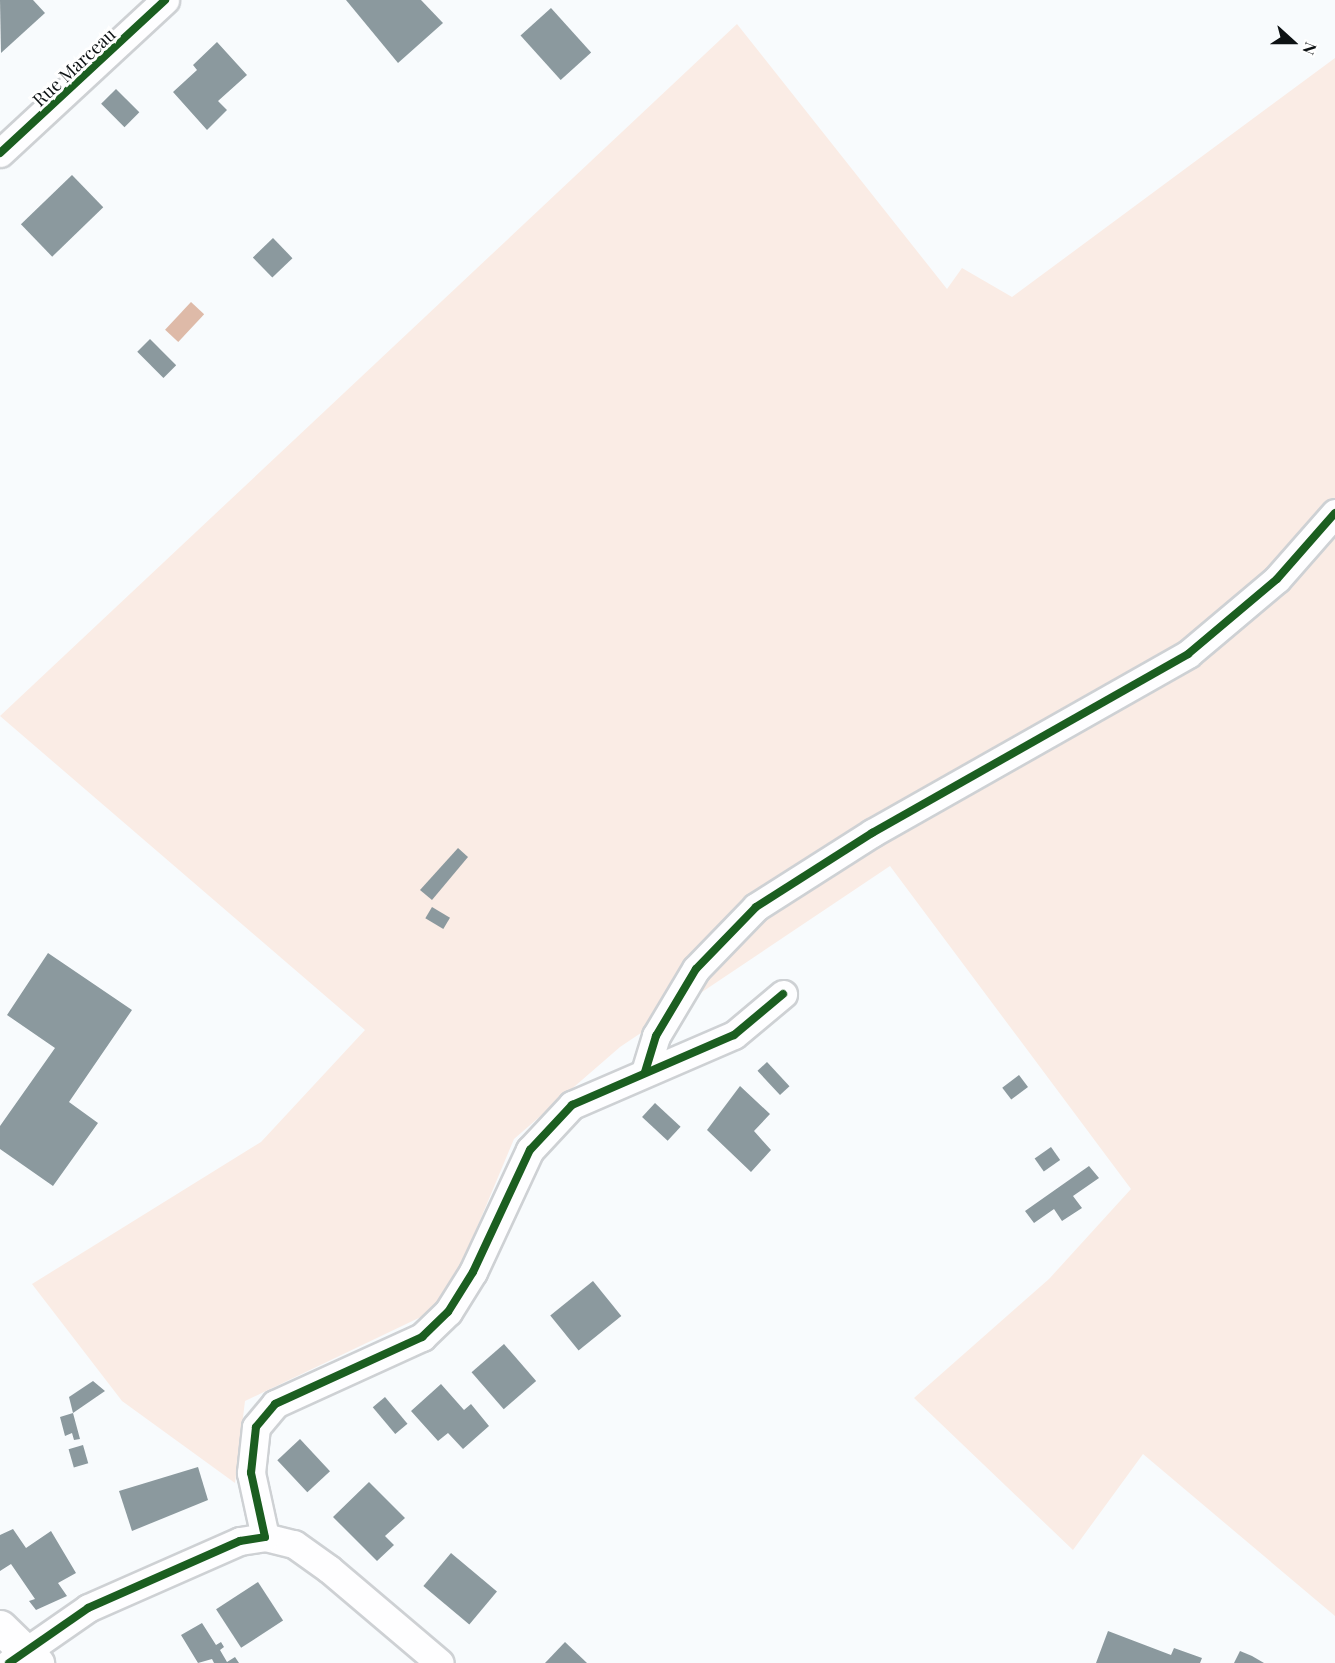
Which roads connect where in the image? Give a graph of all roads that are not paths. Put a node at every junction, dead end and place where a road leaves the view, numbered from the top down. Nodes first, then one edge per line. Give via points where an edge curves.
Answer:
1 (165, 0) edge
2 (0, 153) edge
3 (1335, 513) edge
4 (783, 994) dead end
5 (645, 1072) junction
6 (265, 1537) junction
7 (0, 1627) edge
8 (24, 1659) edge
9 (440, 1663) edge

1 - 2 street, Rue Marceau
3 - 5 street via 1277,579 1188,654 872,832 756,907 696,969 656,1036
4 - 5 street via 734,1035
5 - 6 street via 572,1105 530,1150 473,1272 448,1312 422,1337 275,1404 256,1427 251,1473
6 - 8 street via 240,1541 88,1608
6 - 9 street via 294,1544 329,1569
7 - 8 main road

